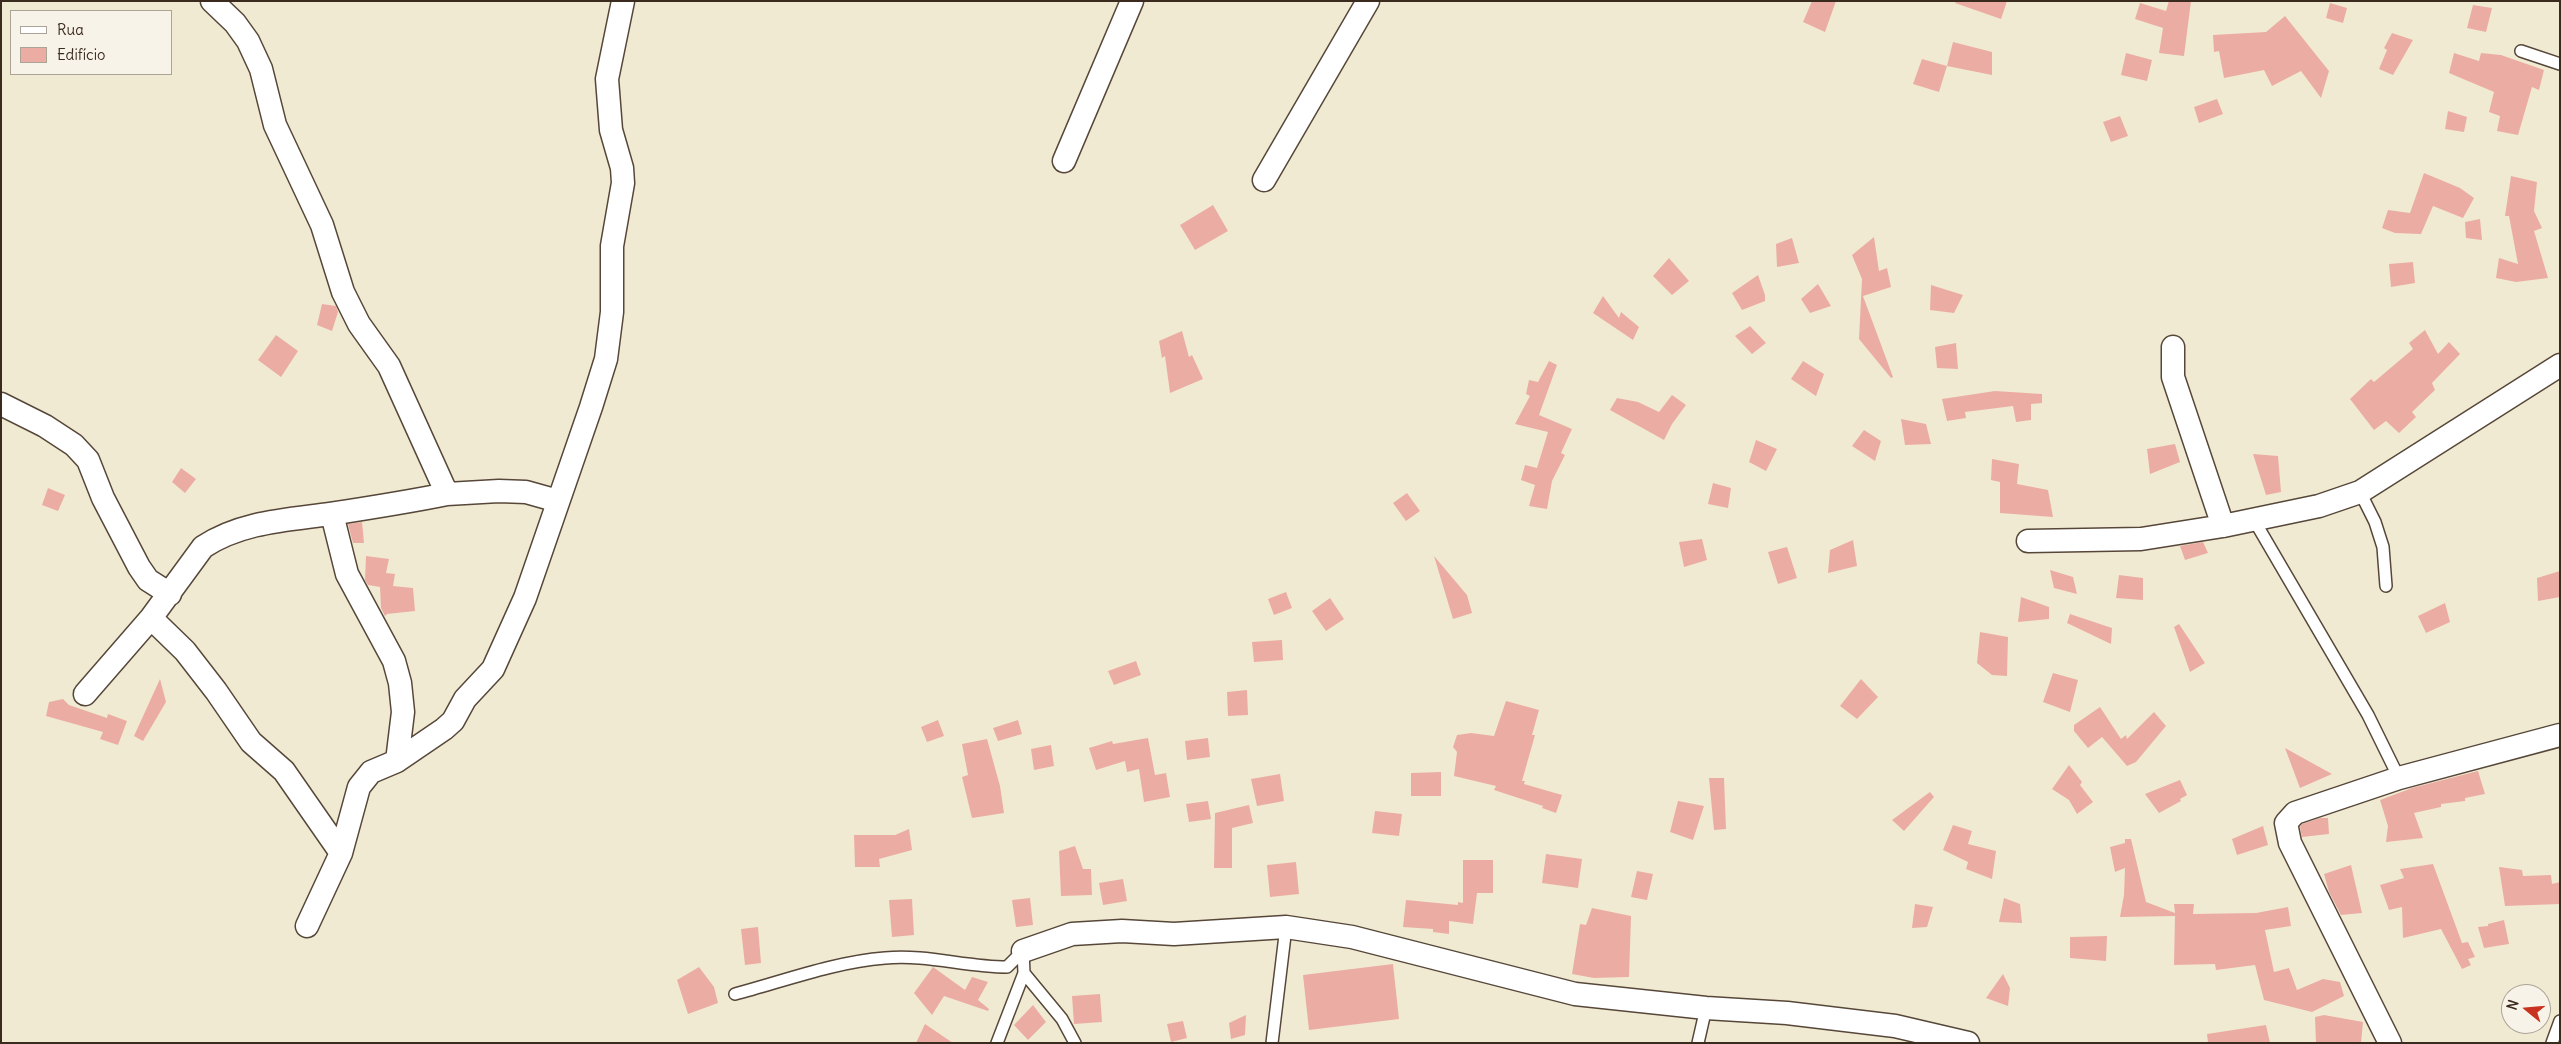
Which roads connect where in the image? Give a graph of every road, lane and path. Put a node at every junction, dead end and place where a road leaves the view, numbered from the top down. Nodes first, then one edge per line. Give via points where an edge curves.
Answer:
1 (212, 1) edge
2 (623, 1) edge
3 (1132, 1) edge
4 (1368, 1) edge
5 (2521, 51) dead end
6 (2560, 64) edge
7 (1064, 161) dead end
8 (1264, 180) dead end
9 (2173, 347) dead end
10 (2560, 365) edge
11 (1, 404) edge
12 (2360, 492) junction
13 (447, 494) junction
14 (558, 501) junction
15 (332, 514) junction
16 (2254, 520) junction
17 (2223, 526) junction
18 (2028, 541) dead end
19 (2386, 586) dead end
20 (170, 594) junction
21 (151, 618) junction
22 (85, 694) dead end
23 (2560, 735) edge
24 (397, 761) junction
25 (2400, 778) junction
26 (341, 853) junction
27 (307, 926) dead end
28 (1286, 927) junction
29 (1023, 951) junction
30 (1024, 973) junction
31 (735, 994) dead end
32 (1706, 1008) junction
33 (2560, 1020) edge
34 (997, 1043) edge
35 (1075, 1043) edge
36 (1272, 1043) edge
37 (1698, 1043) edge
38 (1968, 1043) edge
39 (2390, 1043) edge
40 (2552, 1043) edge

1 - 13 street via 236,23 248,42 260,69 275,125 322,225 343,292 359,324 388,366
2 - 14 street via 607,79 610,130 622,168 623,183 612,246 611,322 606,359
3 - 7 street
4 - 8 street
5 - 6 lane
9 - 17 street via 2174,377
10 - 12 street
11 - 20 street via 45,426 74,445 88,460 103,498 139,567 148,580
12 - 16 street via 2319,506
12 - 19 lane via 2383,547
13 - 14 street via 526,492
13 - 15 street
14 - 24 street via 525,598 492,669 465,699 453,721
15 - 20 street via 258,523 212,541 202,547
15 - 24 street via 347,574 386,643 400,683 403,712
16 - 17 street
16 - 25 lane via 2368,715
17 - 18 street via 2141,539
20 - 21 street
21 - 22 street
21 - 26 street via 185,651 251,742 284,771
23 - 25 street
24 - 26 street via 371,772 359,787
25 - 39 street via 2295,813 2286,823 2290,843
26 - 27 street
28 - 29 street via 1174,934 1122,931 1072,934
28 - 32 street via 1352,937 1575,994
28 - 36 lane
29 - 30 lane
29 - 31 lane via 1007,967 983,967 925,957 884,958 835,967
30 - 34 lane
30 - 35 lane via 1062,1019
32 - 37 lane
32 - 38 street via 1788,1013 1895,1026
33 - 40 lane

